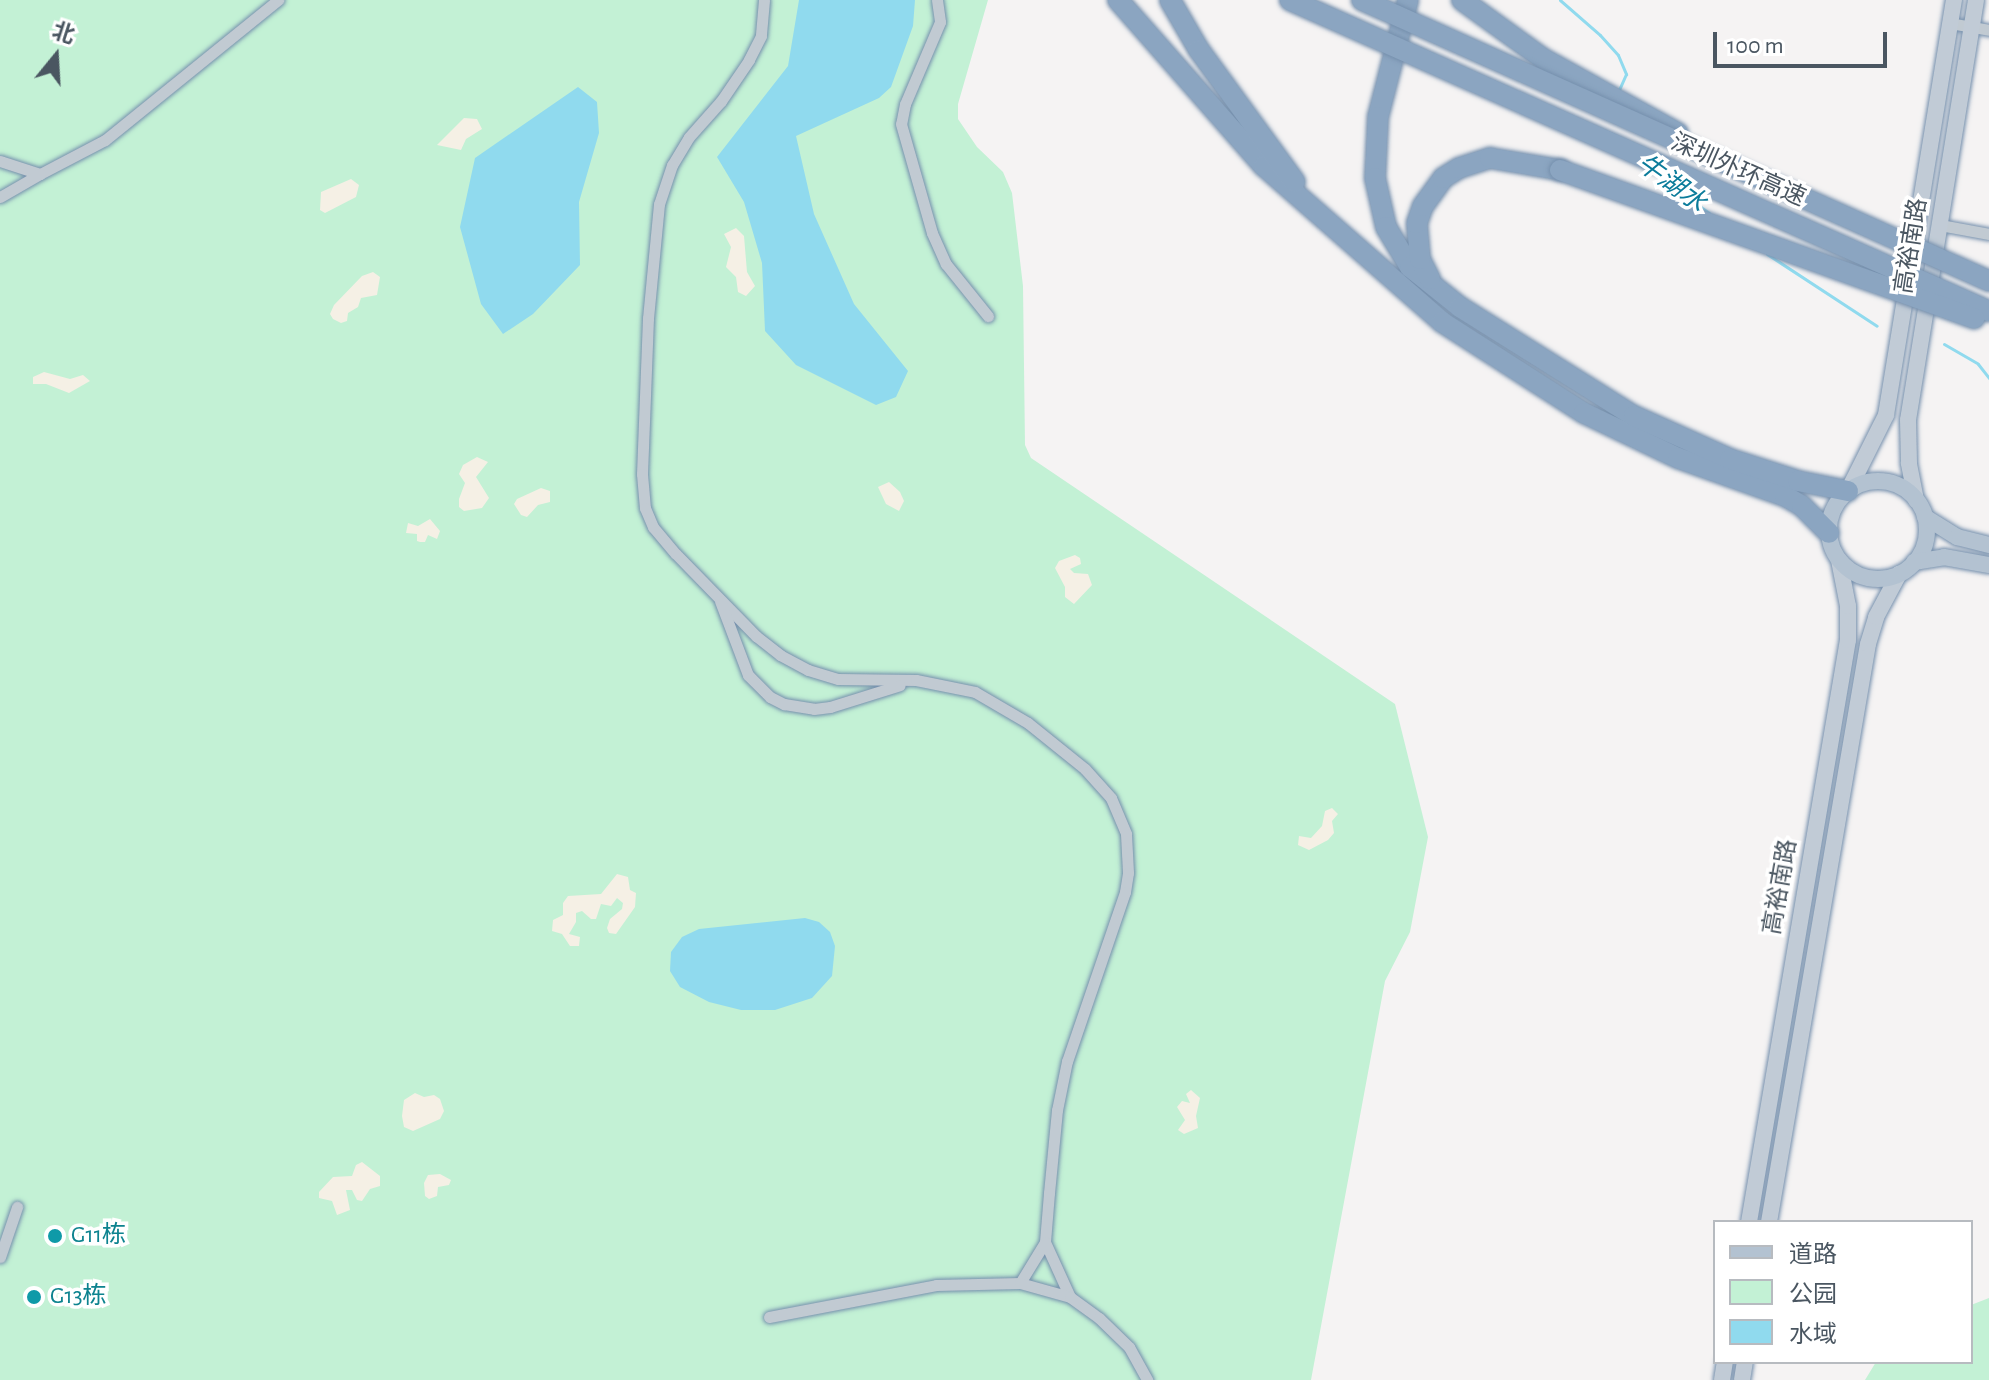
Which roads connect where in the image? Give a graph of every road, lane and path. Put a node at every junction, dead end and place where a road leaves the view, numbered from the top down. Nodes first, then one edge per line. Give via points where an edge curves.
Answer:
1 (278, 0) edge
2 (764, 0) edge
3 (937, 0) edge
4 (1170, 0) edge
5 (1290, 0) edge
6 (1362, 0) edge
7 (1408, 0) edge
8 (1462, 0) edge
9 (1954, 0) edge
10 (1976, 0) edge
11 (1125, 7) edge
12 (1950, 23) junction
13 (1972, 27) junction
14 (1989, 30) edge
15 (0, 161) edge
16 (40, 174) junction
17 (1783, 191) junction
18 (0, 197) edge
19 (1319, 214) junction
20 (1940, 225) junction
21 (1989, 234) edge
22 (1989, 281) edge
23 (1440, 292) junction
24 (1989, 311) edge
25 (988, 316) dead end
26 (1989, 323) edge
27 (1848, 491) junction
28 (1916, 500) junction
29 (1925, 517) junction
30 (1829, 533) junction
31 (1989, 545) edge
32 (1839, 560) junction
33 (1914, 562) junction
34 (1989, 565) edge
35 (1899, 574) junction
36 (718, 596) junction
37 (916, 680) junction
38 (17, 1207) dead end
39 (1749, 1220) edge
40 (1769, 1220) edge
41 (1045, 1242) junction
42 (0, 1257) edge
43 (1020, 1283) junction
44 (1070, 1297) junction
45 (769, 1317) dead end
46 (1147, 1380) edge

1 - 16 street via 105,140
2 - 36 street via 761,36 749,60 672,165 659,204 651,258 645,508 653,527
3 - 25 street via 940,22 901,124 946,264
4 - 19 highway via 1199,50
5 - 24 highway, 深圳外环高速, bridge
6 - 17 highway, 深圳外环高速, bridge
7 - 23 highway via 1378,117 1375,178 1396,247
8 - 17 highway, bridge via 1542,58
9 - 12 street, 高裕南路
10 - 13 street, 高裕南路
11 - 19 highway via 1238,138
12 - 13 street
12 - 27 street, 高裕南路 via 1886,415
13 - 14 street
13 - 20 street, 高裕南路
15 - 16 street
16 - 18 street
17 - 22 highway, 深圳外环高速, bridge
19 - 30 highway via 1442,322 1584,413 1678,458 1785,496
20 - 21 street
20 - 28 street, 高裕南路 via 1908,420
23 - 26 highway, bridge via 1420,259 1417,240 1423,206 1443,178 1490,158 1560,170
23 - 27 highway via 1611,403 1669,434 1782,477
27 - 28 main road via 1884,482
27 - 30 main road via 1831,514
28 - 29 main road
29 - 31 main road via 1957,537
29 - 33 main road via 1924,546
30 - 32 main road
32 - 35 main road via 1862,576 1881,579
32 - 39 street, 高裕南路 via 1848,640
33 - 34 main road via 1944,557
33 - 35 main road
35 - 40 street, 高裕南路 via 1868,644
36 - 37 street via 768,646 808,670 854,681
36 - 37 street via 748,675 784,704 830,707
37 - 41 street via 975,692 1028,723 1099,783 1126,834 1125,892 1078,1020 1062,1083
38 - 42 street
41 - 43 street
41 - 44 street
43 - 44 street
43 - 45 street via 936,1285
44 - 46 street via 1129,1347

